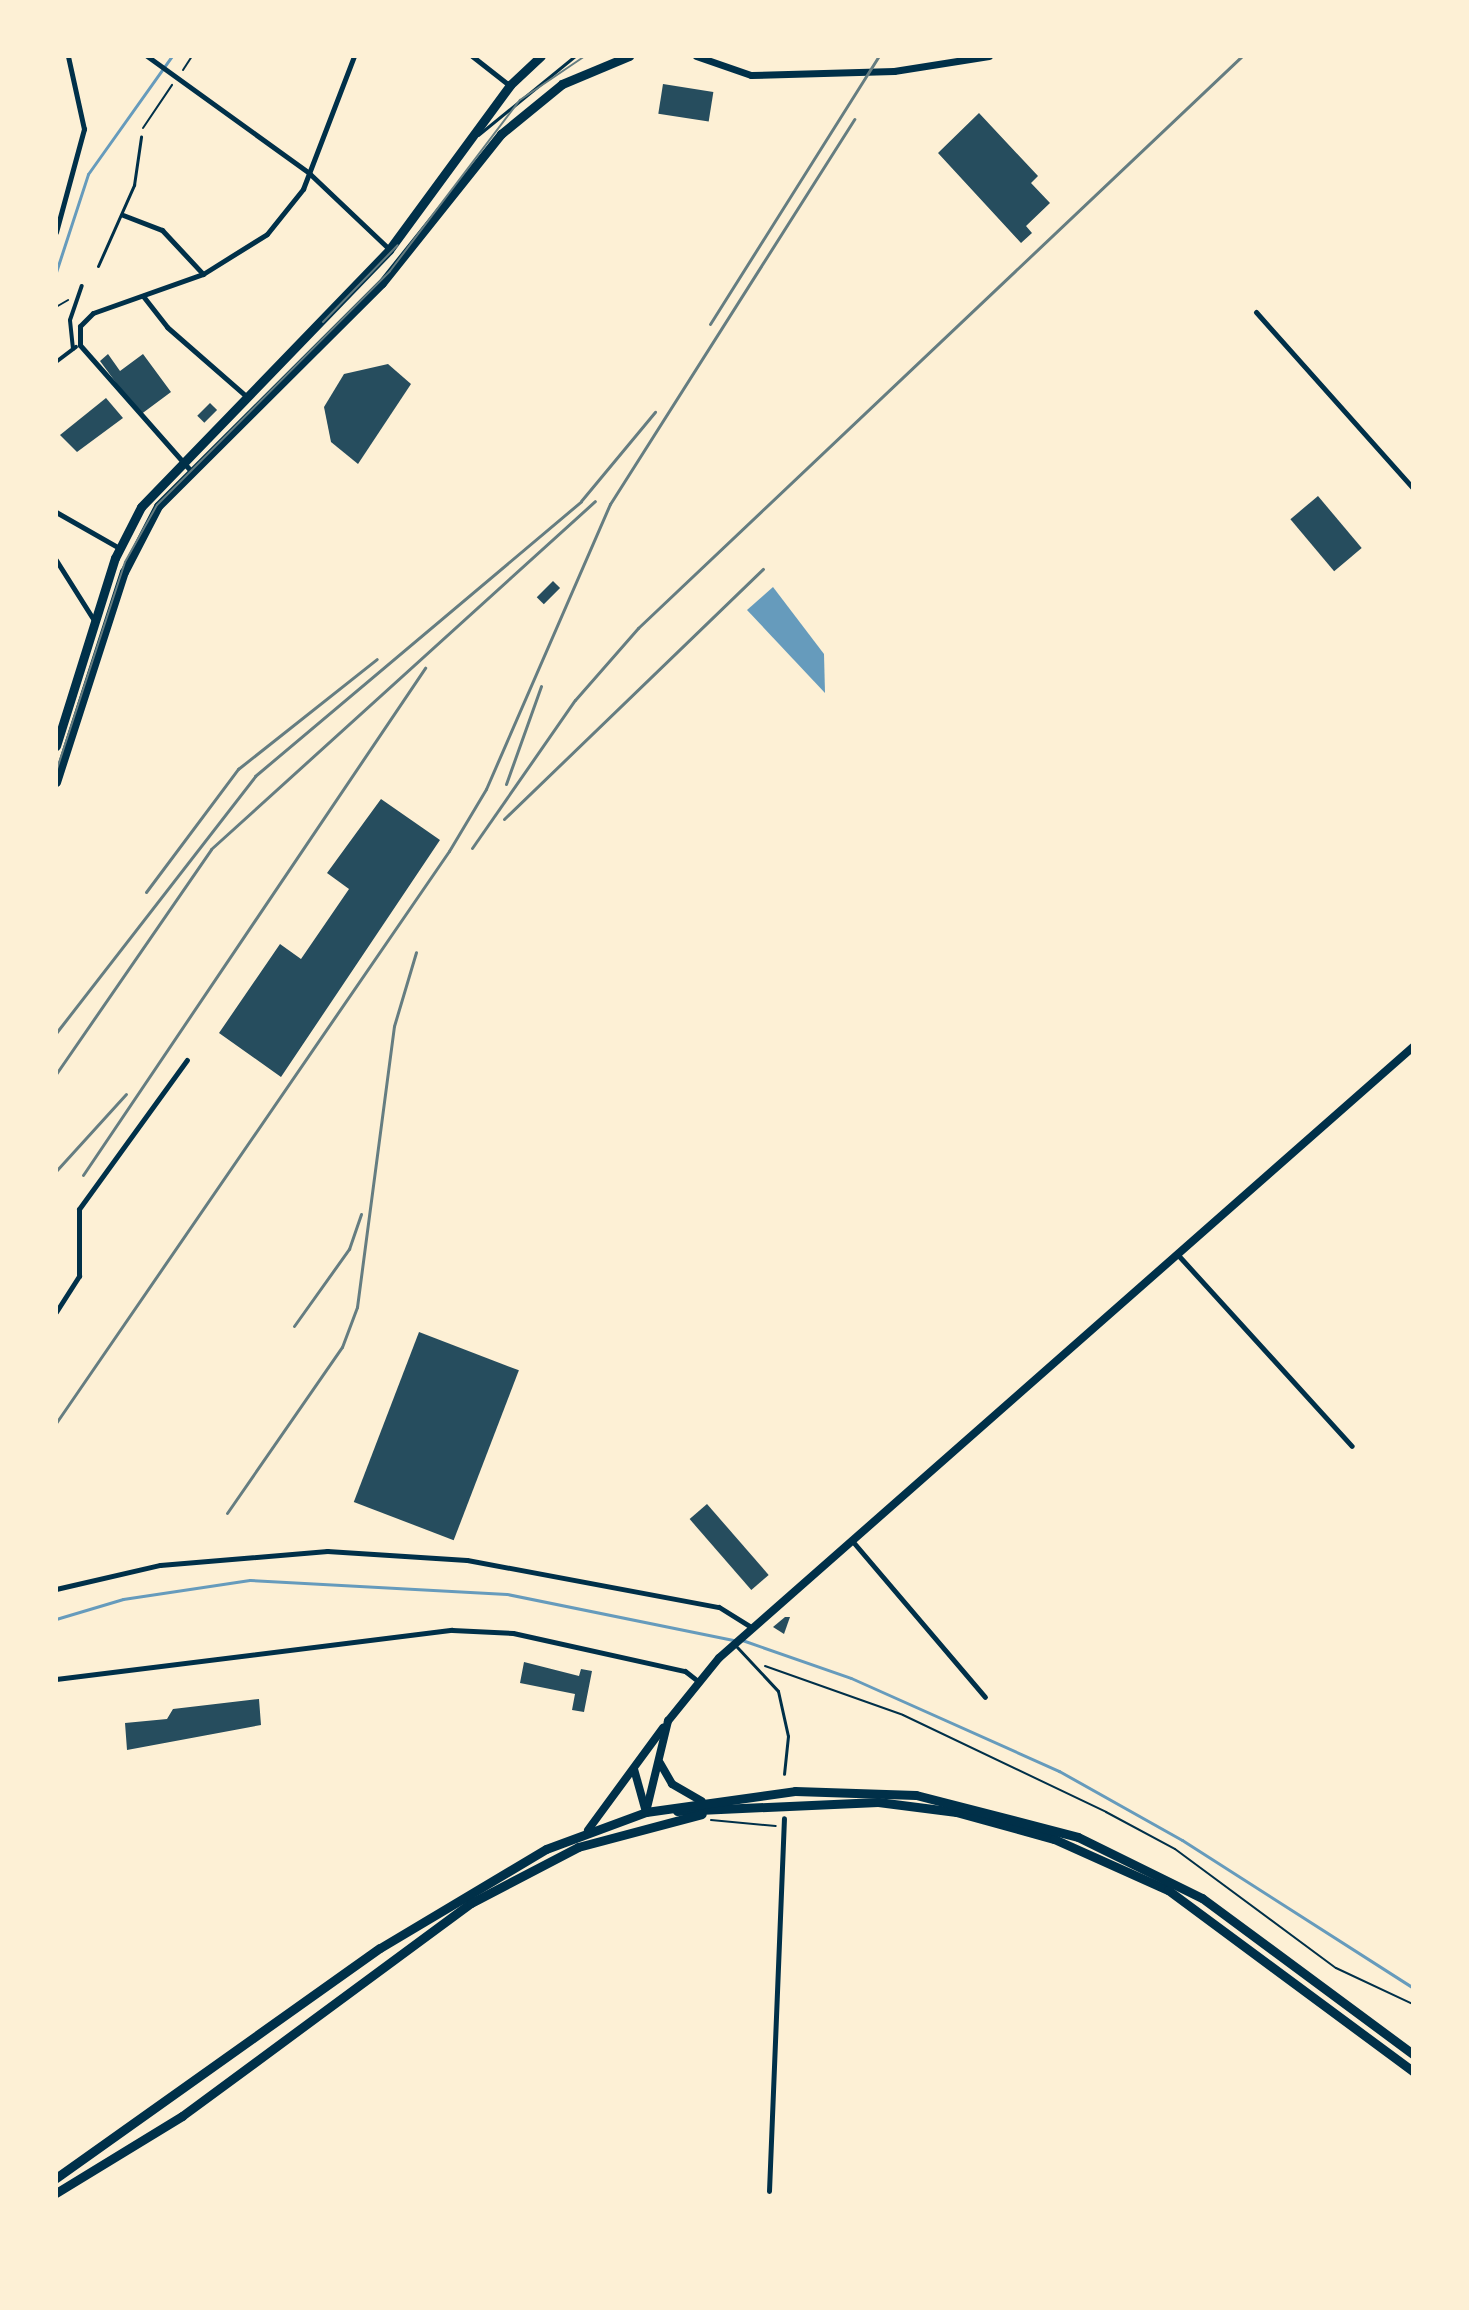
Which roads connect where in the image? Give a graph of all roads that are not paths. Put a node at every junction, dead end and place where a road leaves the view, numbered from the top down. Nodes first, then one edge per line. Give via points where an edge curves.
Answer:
1 (68, 56) edge
2 (354, 56) edge
3 (472, 56) edge
4 (541, 56) edge
5 (575, 56) edge
6 (629, 56) edge
7 (696, 56) edge
8 (989, 56) edge
9 (148, 58) edge
10 (510, 85) junction
11 (491, 128) junction
12 (478, 135) junction
13 (141, 137) road end
14 (490, 146) junction
15 (309, 173) junction
16 (123, 215) junction
17 (56, 232) edge
18 (389, 250) junction
19 (402, 260) junction
20 (98, 266) dead end
21 (203, 274) junction
22 (82, 286) dead end
23 (143, 296) junction
24 (1256, 312) dead end
25 (77, 347) junction
26 (56, 362) edge
27 (246, 396) junction
28 (181, 462) junction
29 (191, 471) junction
30 (1413, 488) edge
31 (56, 512) edge
32 (119, 548) junction
33 (131, 553) junction
34 (56, 560) edge
35 (95, 622) junction
36 (56, 746) edge
37 (56, 782) edge
38 (1413, 1047) edge
39 (187, 1060) dead end
40 (1178, 1255) junction
41 (56, 1312) edge
42 (1352, 1446) dead end
43 (854, 1543) junction
44 (56, 1589) edge
45 (749, 1631) junction
46 (734, 1644) junction
47 (56, 1679) edge
48 (698, 1681) junction
49 (985, 1697) dead end
50 (668, 1721) junction
51 (659, 1760) junction
52 (634, 1768) junction
53 (784, 1774) dead end
54 (701, 1801) junction
55 (734, 1807) junction
56 (646, 1812) junction
57 (784, 1818) dead end
58 (633, 1828) junction
59 (588, 1830) junction
60 (1413, 2054) edge
61 (1413, 2071) edge
62 (56, 2178) edge
63 (769, 2191) dead end
64 (56, 2193) edge

1 - 17 street via 84,129
2 - 15 street
3 - 10 street
4 - 10 main road
5 - 11 lane via 535,82
6 - 14 main road via 562,84
7 - 8 street via 751,75 894,71
9 - 15 street
10 - 12 main road
11 - 12 lane
11 - 14 lane
12 - 18 main road
13 - 16 lane
14 - 19 main road
15 - 18 street
15 - 21 street via 267,234
16 - 20 lane
16 - 21 street via 162,230
18 - 19 main road
18 - 27 main road
19 - 29 main road
21 - 23 street
22 - 25 street via 70,320
23 - 25 street via 85,318
23 - 27 street via 167,327
24 - 30 street
25 - 26 street
25 - 28 street
27 - 28 main road
28 - 29 street
28 - 32 main road via 141,507
29 - 33 main road via 152,514
31 - 32 street
32 - 33 main road
32 - 35 main road
33 - 37 main road
34 - 35 street
35 - 36 main road
38 - 40 main road
39 - 41 street via 79,1209 79,1276
40 - 42 street
40 - 43 main road
43 - 45 main road
43 - 49 street
44 - 45 street via 160,1565 327,1551 467,1560 719,1607
45 - 46 main road
46 - 48 main road
46 - 53 lane via 778,1691 788,1736
47 - 48 street via 452,1630 513,1633 685,1671
48 - 50 main road
50 - 51 main road
50 - 52 main road
51 - 54 main road via 672,1784
51 - 56 main road
52 - 56 main road
52 - 59 main road
54 - 56 main road
54 - 60 main road via 823,1790 916,1795 1078,1837 1202,1898
55 - 56 main road
55 - 58 main road
55 - 61 main road via 878,1802 956,1812 1054,1839 1181,1898
56 - 58 main road
56 - 59 main road
57 - 63 street
58 - 64 main road via 549,1860 460,1909 182,2116
59 - 62 main road via 380,1948

